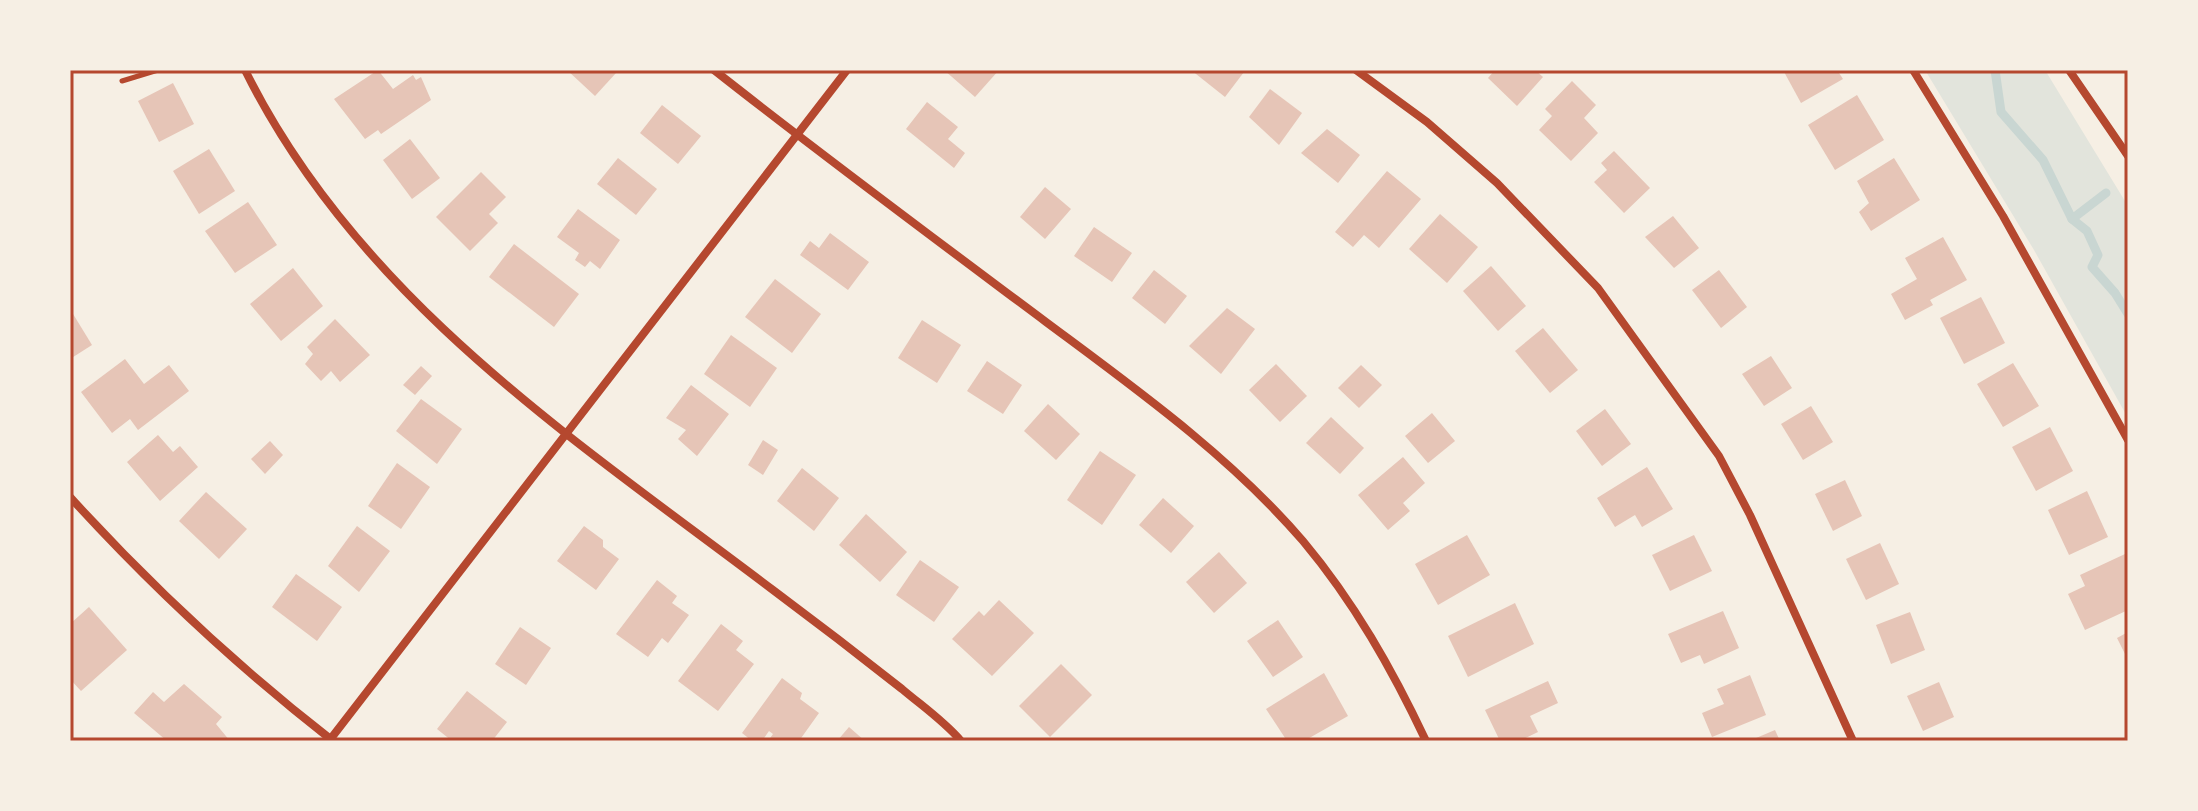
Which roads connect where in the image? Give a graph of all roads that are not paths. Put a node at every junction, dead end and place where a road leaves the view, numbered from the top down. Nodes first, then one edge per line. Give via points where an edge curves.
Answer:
1 (245, 70) edge
2 (714, 70) edge
3 (847, 70) edge
4 (1356, 70) edge
5 (1913, 70) edge
6 (2069, 70) edge
7 (797, 135) junction
8 (2128, 156) edge
9 (566, 433) junction
10 (2128, 440) edge
11 (70, 497) edge
12 (331, 740) edge
13 (961, 741) edge
14 (1426, 741) edge
15 (1853, 741) edge

1 - 9 street via 264,109 381,269 459,346
2 - 7 street
3 - 7 street
4 - 15 street via 1497,183 1598,288 1719,456
5 - 10 street via 1995,202
6 - 8 street
7 - 9 street
7 - 14 street via 1141,393 1249,484 1301,539 1355,611 1387,659
9 - 12 street
9 - 13 street via 859,655
11 - 12 street via 231,658

